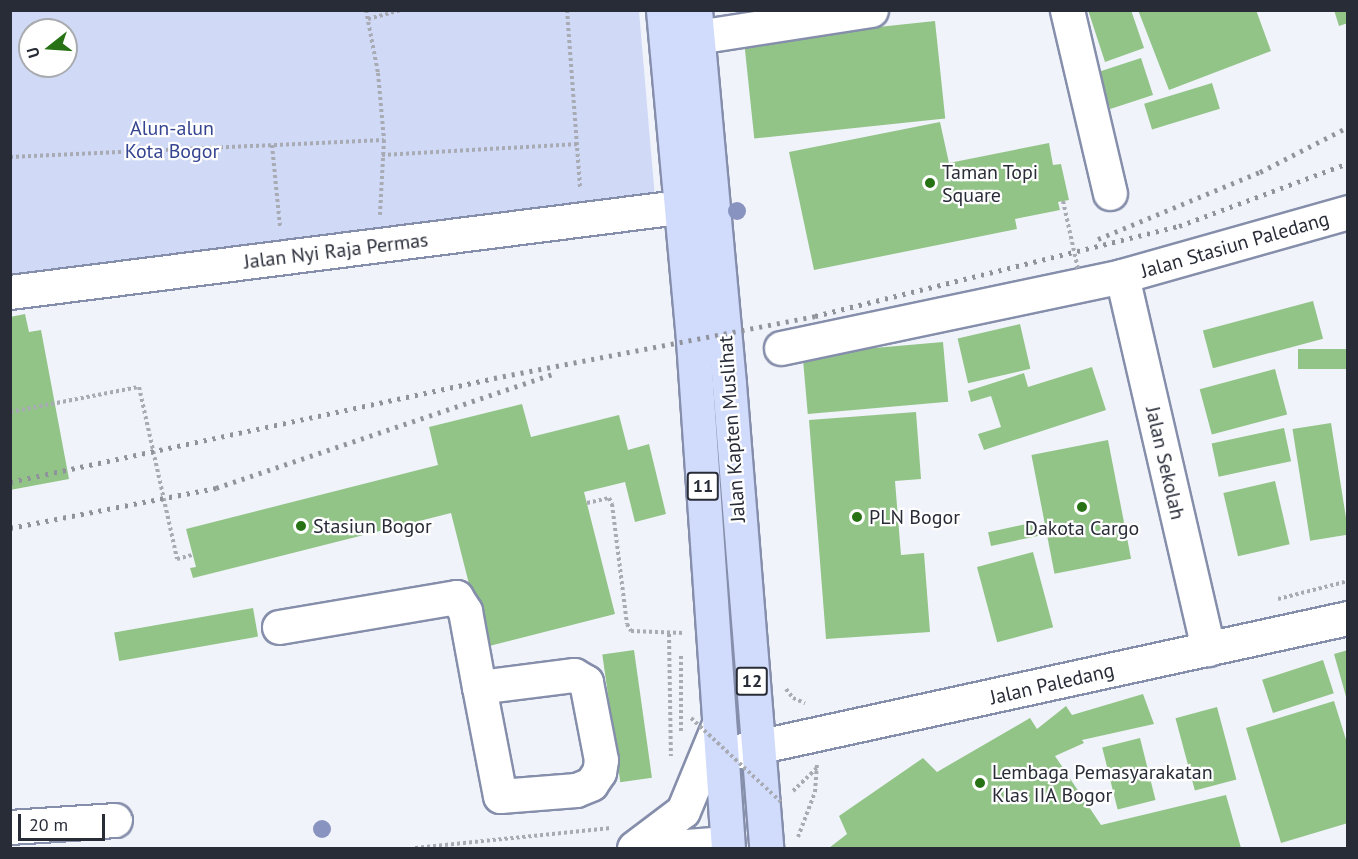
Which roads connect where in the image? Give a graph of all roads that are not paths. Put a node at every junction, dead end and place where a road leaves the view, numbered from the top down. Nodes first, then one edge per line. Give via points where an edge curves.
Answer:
1 (663, 10) edge
2 (871, 10) edge
3 (1066, 10) edge
4 (696, 24) edge
5 (1110, 193) dead end
6 (662, 209) dead end
7 (1347, 212) edge
8 (1122, 276) junction
9 (10, 292) edge
10 (781, 348) dead end
11 (746, 614) joint
12 (1347, 618) edge
13 (279, 627) dead end
14 (697, 632) joint
15 (1208, 649) junction
16 (479, 687) junction
17 (710, 733) junction
18 (757, 748) junction
19 (115, 820) dead end
20 (10, 827) edge
21 (781, 845) edge
22 (727, 846) edge
23 (634, 849) edge
24 (659, 849) edge

1 - 14 main road, Jalan Kapten Muslihat / 11 via 693,340
2 - 4 street
3 - 5 street
4 - 11 main road, Jalan Kapten Muslihat / 11
6 - 9 street, Jalan Nyi Raja Permas
7 - 8 street, Jalan Stasiun Paledang
8 - 10 street, Jalan Stasiun Paledang
8 - 15 street, Jalan Sekolah
11 - 18 main road, Jalan Kapten Muslihat / 12
12 - 15 street, Jalan Paledang
13 - 16 street via 456,597 465,611
14 - 17 main road, Jalan Kapten Muslihat / 12
15 - 18 street, Jalan Paledang
16 - 16 street via 500,796 576,790 591,784 601,760 584,678 574,675
17 - 18 street, Jalan Paledang
17 - 22 main road, Jalan Kapten Muslihat / 12
17 - 23 street via 683,812
18 - 21 main road, Jalan Kapten Muslihat
19 - 20 street
22 - 24 street

